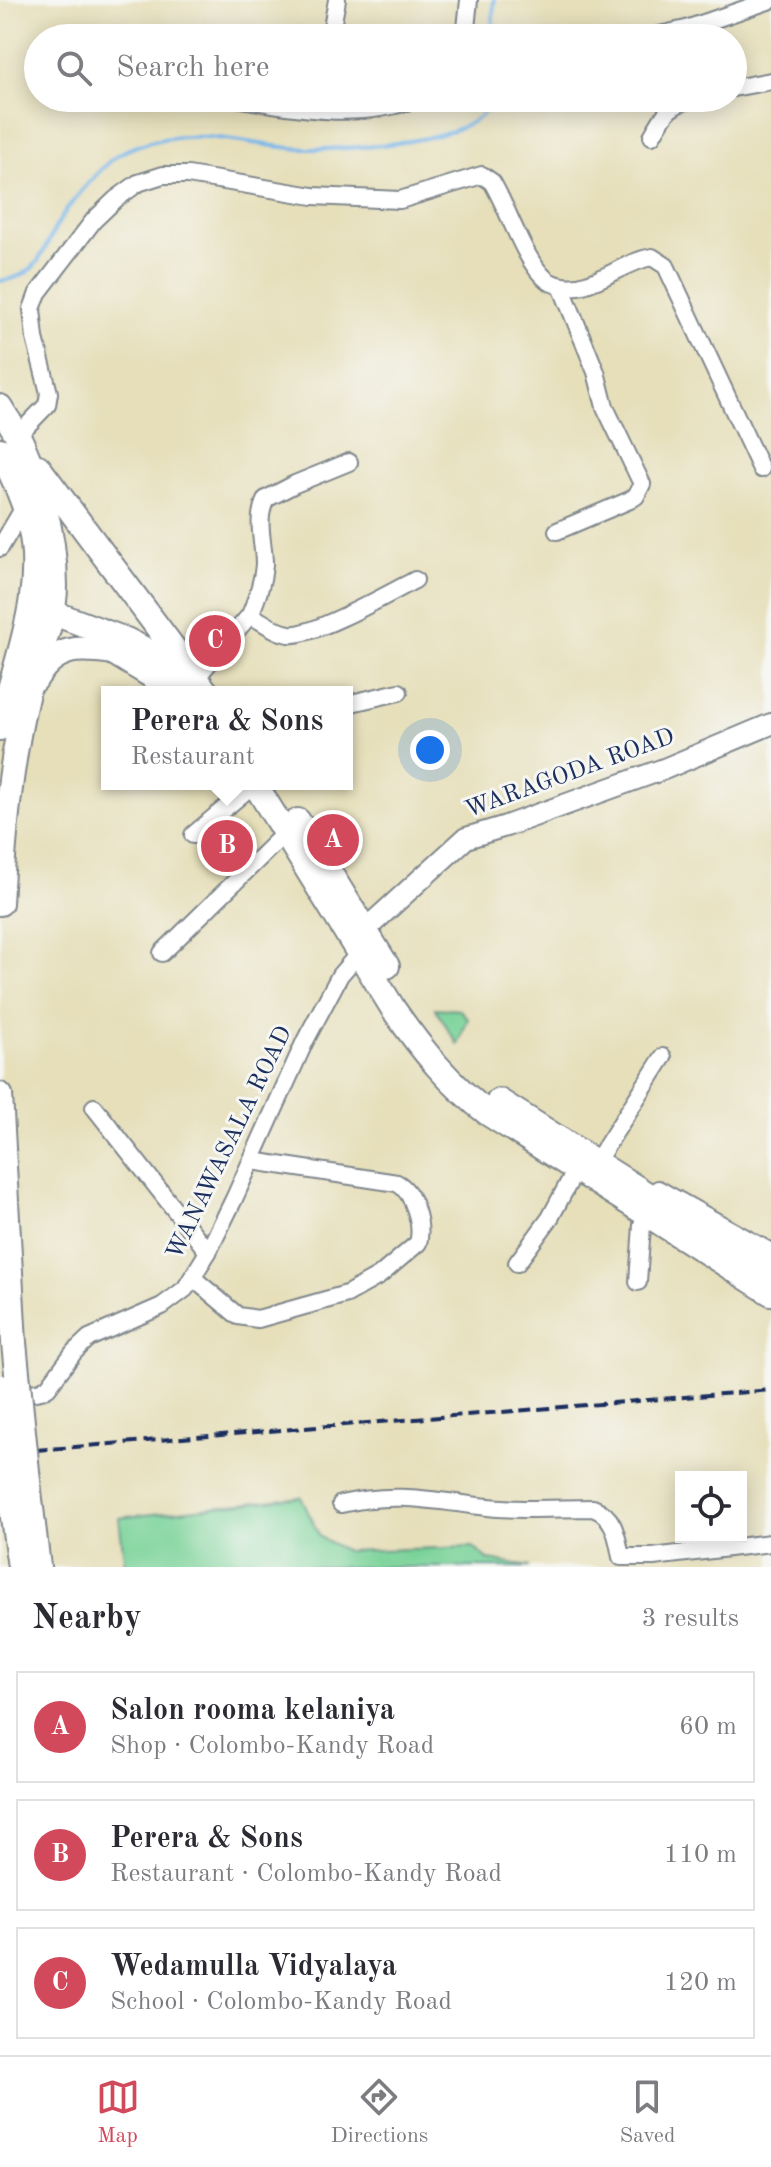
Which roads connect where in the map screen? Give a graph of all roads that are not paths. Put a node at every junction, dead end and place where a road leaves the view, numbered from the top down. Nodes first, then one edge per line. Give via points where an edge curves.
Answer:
1 (337, 0) edge
2 (469, 0) edge
3 (771, 0) edge
4 (333, 24) edge
5 (466, 24) edge
6 (701, 24) edge
7 (771, 81) edge
8 (747, 85) edge
9 (665, 112) edge
10 (652, 136) dead end
11 (561, 286) junction
12 (0, 407) edge
13 (13, 443) edge
14 (349, 462) dead end
15 (761, 469) dead end
16 (24, 507) junction
17 (557, 531) dead end
18 (0, 548) edge
19 (415, 580) dead end
20 (250, 615) junction
21 (40, 616) junction
22 (116, 652) junction
23 (193, 684) edge
24 (399, 692) dead end
25 (26, 696) junction
26 (353, 703) edge
27 (771, 724) edge
28 (0, 728) edge
29 (248, 790) edge
30 (259, 790) edge
31 (277, 790) edge
32 (286, 832) junction
33 (193, 835) dead end
34 (0, 903) edge
35 (363, 941) junction
36 (162, 953) dead end
37 (663, 1057) dead end
38 (0, 1095) edge
39 (94, 1107) dead end
40 (252, 1161) junction
41 (583, 1162) junction
42 (650, 1214) junction
43 (208, 1252) junction
44 (771, 1252) edge
45 (517, 1263) dead end
46 (771, 1273) edge
47 (193, 1278) junction
48 (638, 1282) dead end
49 (771, 1293) edge
50 (771, 1305) edge
51 (0, 1367) edge
52 (0, 1398) edge
53 (19, 1493) junction
54 (341, 1504) dead end
55 (771, 1543) edge
56 (621, 1562) edge
57 (20, 1567) edge
58 (38, 1567) edge

1 - 4 street
2 - 5 street
3 - 6 street
7 - 8 street
9 - 10 street
11 - 13 street via 534,265 500,195 482,175 400,200 313,196 163,175 138,183 116,199 38,293 33,329 49,393 47,405
11 - 15 street via 588,284 638,260 661,260
11 - 17 street via 605,407 642,484 630,500
12 - 13 highway
13 - 16 highway
13 - 21 highway via 44,507 50,537 55,584
13 - 23 highway
14 - 20 street via 266,499 260,519 264,565
16 - 18 street
16 - 21 highway via 31,527
19 - 20 street via 292,635
20 - 23 street
21 - 22 highway
21 - 23 highway via 104,630
21 - 25 highway
21 - 28 highway
22 - 23 highway
22 - 25 highway via 74,649 51,659
24 - 26 street
25 - 34 highway via 10,789
27 - 35 main road, WARAGODA ROAD via 664,769 466,838
29 - 33 street
30 - 32 highway
31 - 35 highway
32 - 35 highway
32 - 36 street
35 - 40 street, WANAWASALA ROAD via 305,1041
35 - 41 highway via 413,1036 450,1081 489,1114
37 - 41 street
38 - 53 highway, bridge
39 - 43 street
40 - 43 street, WANAWASALA ROAD
40 - 47 street via 397,1183 407,1193 419,1224 418,1243 379,1276 347,1294 258,1319 238,1316
41 - 42 highway
41 - 42 highway
41 - 44 street
41 - 45 street
42 - 46 highway
42 - 48 street
42 - 49 highway
42 - 50 street
43 - 47 street, WANAWASALA ROAD
47 - 52 street, WANAWASALA ROAD via 162,1306 89,1338 48,1387
51 - 53 highway, bridge
53 - 57 highway
53 - 58 highway
54 - 56 street via 406,1496 488,1507 593,1508 611,1520
55 - 56 street

